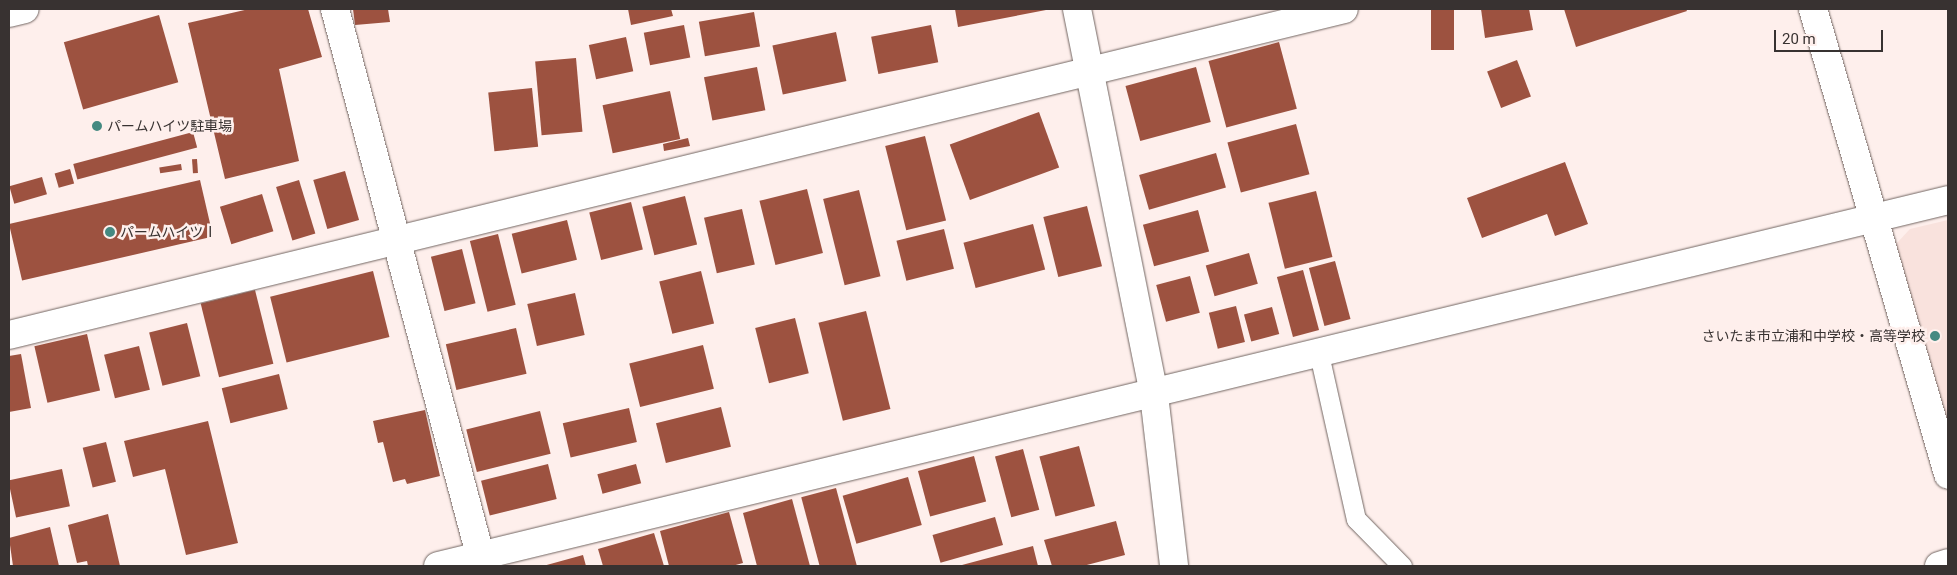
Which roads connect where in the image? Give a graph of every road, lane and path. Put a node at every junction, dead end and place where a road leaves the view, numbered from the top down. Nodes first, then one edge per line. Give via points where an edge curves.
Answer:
1 (25, 9) edge
2 (335, 9) edge
3 (1077, 9) edge
4 (1344, 9) edge
5 (1813, 9) edge
6 (9, 13) edge
7 (1089, 72) junction
8 (1948, 200) edge
9 (1873, 219) junction
10 (398, 238) junction
11 (9, 334) edge
12 (1319, 354) junction
13 (1154, 395) junction
14 (1948, 475) edge
15 (482, 561) edge
16 (1948, 562) edge
17 (438, 566) edge
18 (1174, 566) edge
19 (1402, 566) edge
20 (1939, 566) edge

1 - 6 street
2 - 10 street
3 - 7 street
4 - 7 street
5 - 9 street
7 - 10 street
7 - 13 street
8 - 9 street
9 - 12 street
9 - 14 street
10 - 11 street
10 - 15 street
12 - 13 street
12 - 19 lane via 1356,519
13 - 15 street
13 - 18 street
15 - 17 street
16 - 20 street

